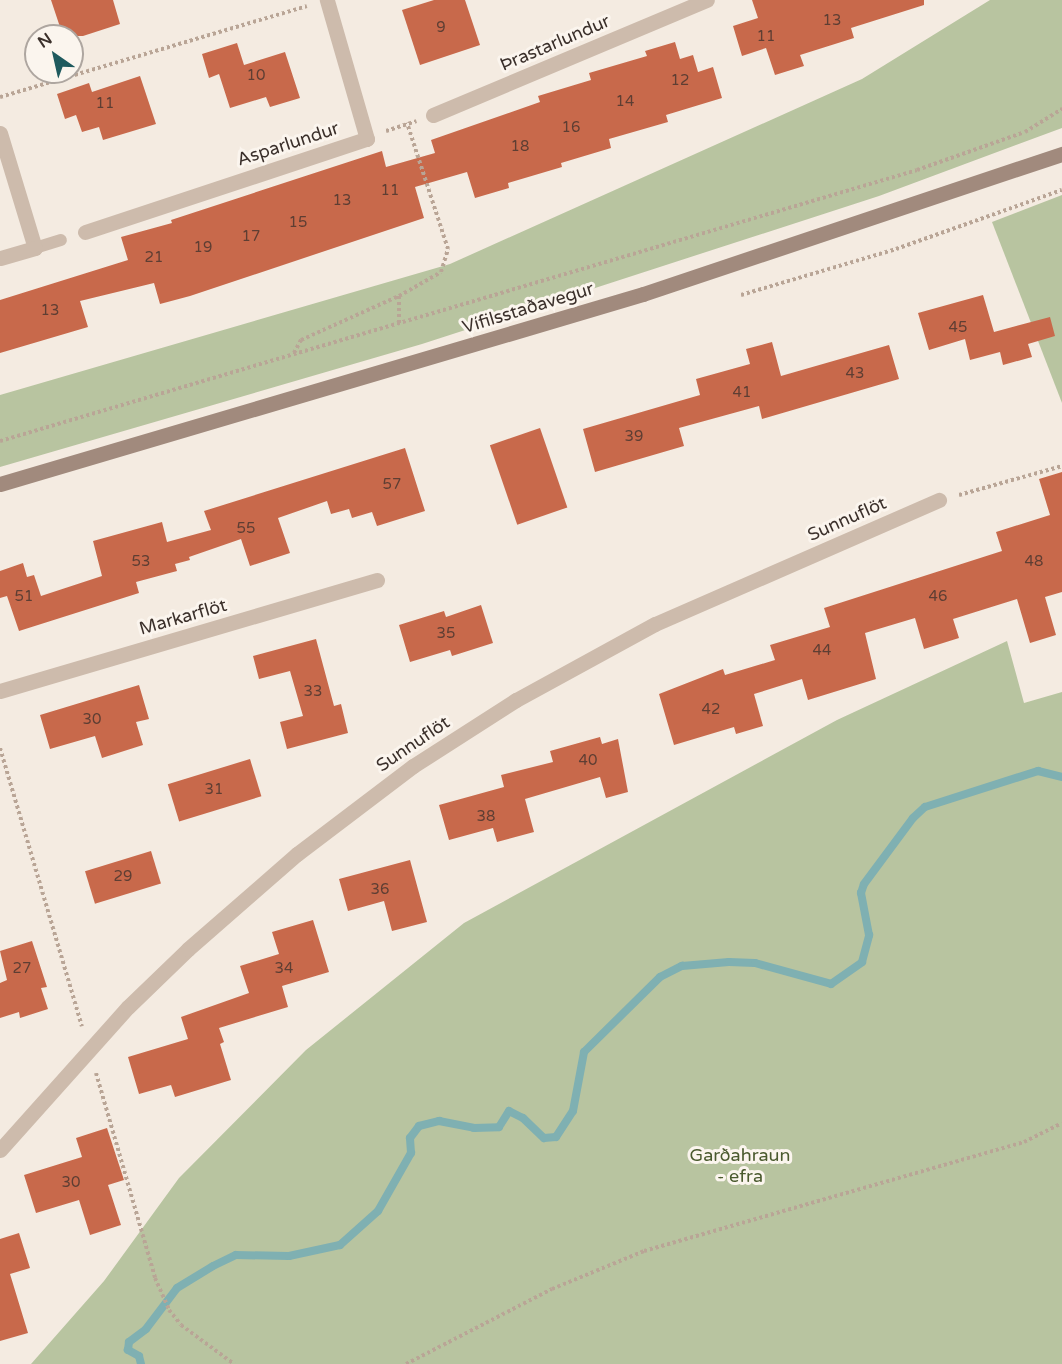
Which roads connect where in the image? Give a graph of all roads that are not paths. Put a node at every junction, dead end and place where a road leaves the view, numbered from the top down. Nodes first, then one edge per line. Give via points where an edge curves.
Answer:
1 (707, 0) edge
2 (321, 2) edge
3 (691, 4) edge
4 (434, 115) road end
5 (0, 133) edge
6 (1062, 154) edge
7 (85, 232) dead end
8 (60, 240) dead end
9 (35, 248) junction
10 (0, 258) edge
11 (0, 483) edge
12 (939, 500) road end
13 (377, 580) dead end
14 (0, 691) edge
15 (0, 1150) edge

1 - 3 street, Þrastarlundur
2 - 7 street, Asparlundur via 367,139
3 - 4 street, Þrastarlundur
5 - 9 street
6 - 11 main road, Vífilsstaðavegur via 643,294
8 - 9 lane
9 - 10 street
12 - 15 street, Sunnuflöt via 655,624 516,700 413,766 297,854 188,950 89,1050
13 - 14 street, Markarflöt

